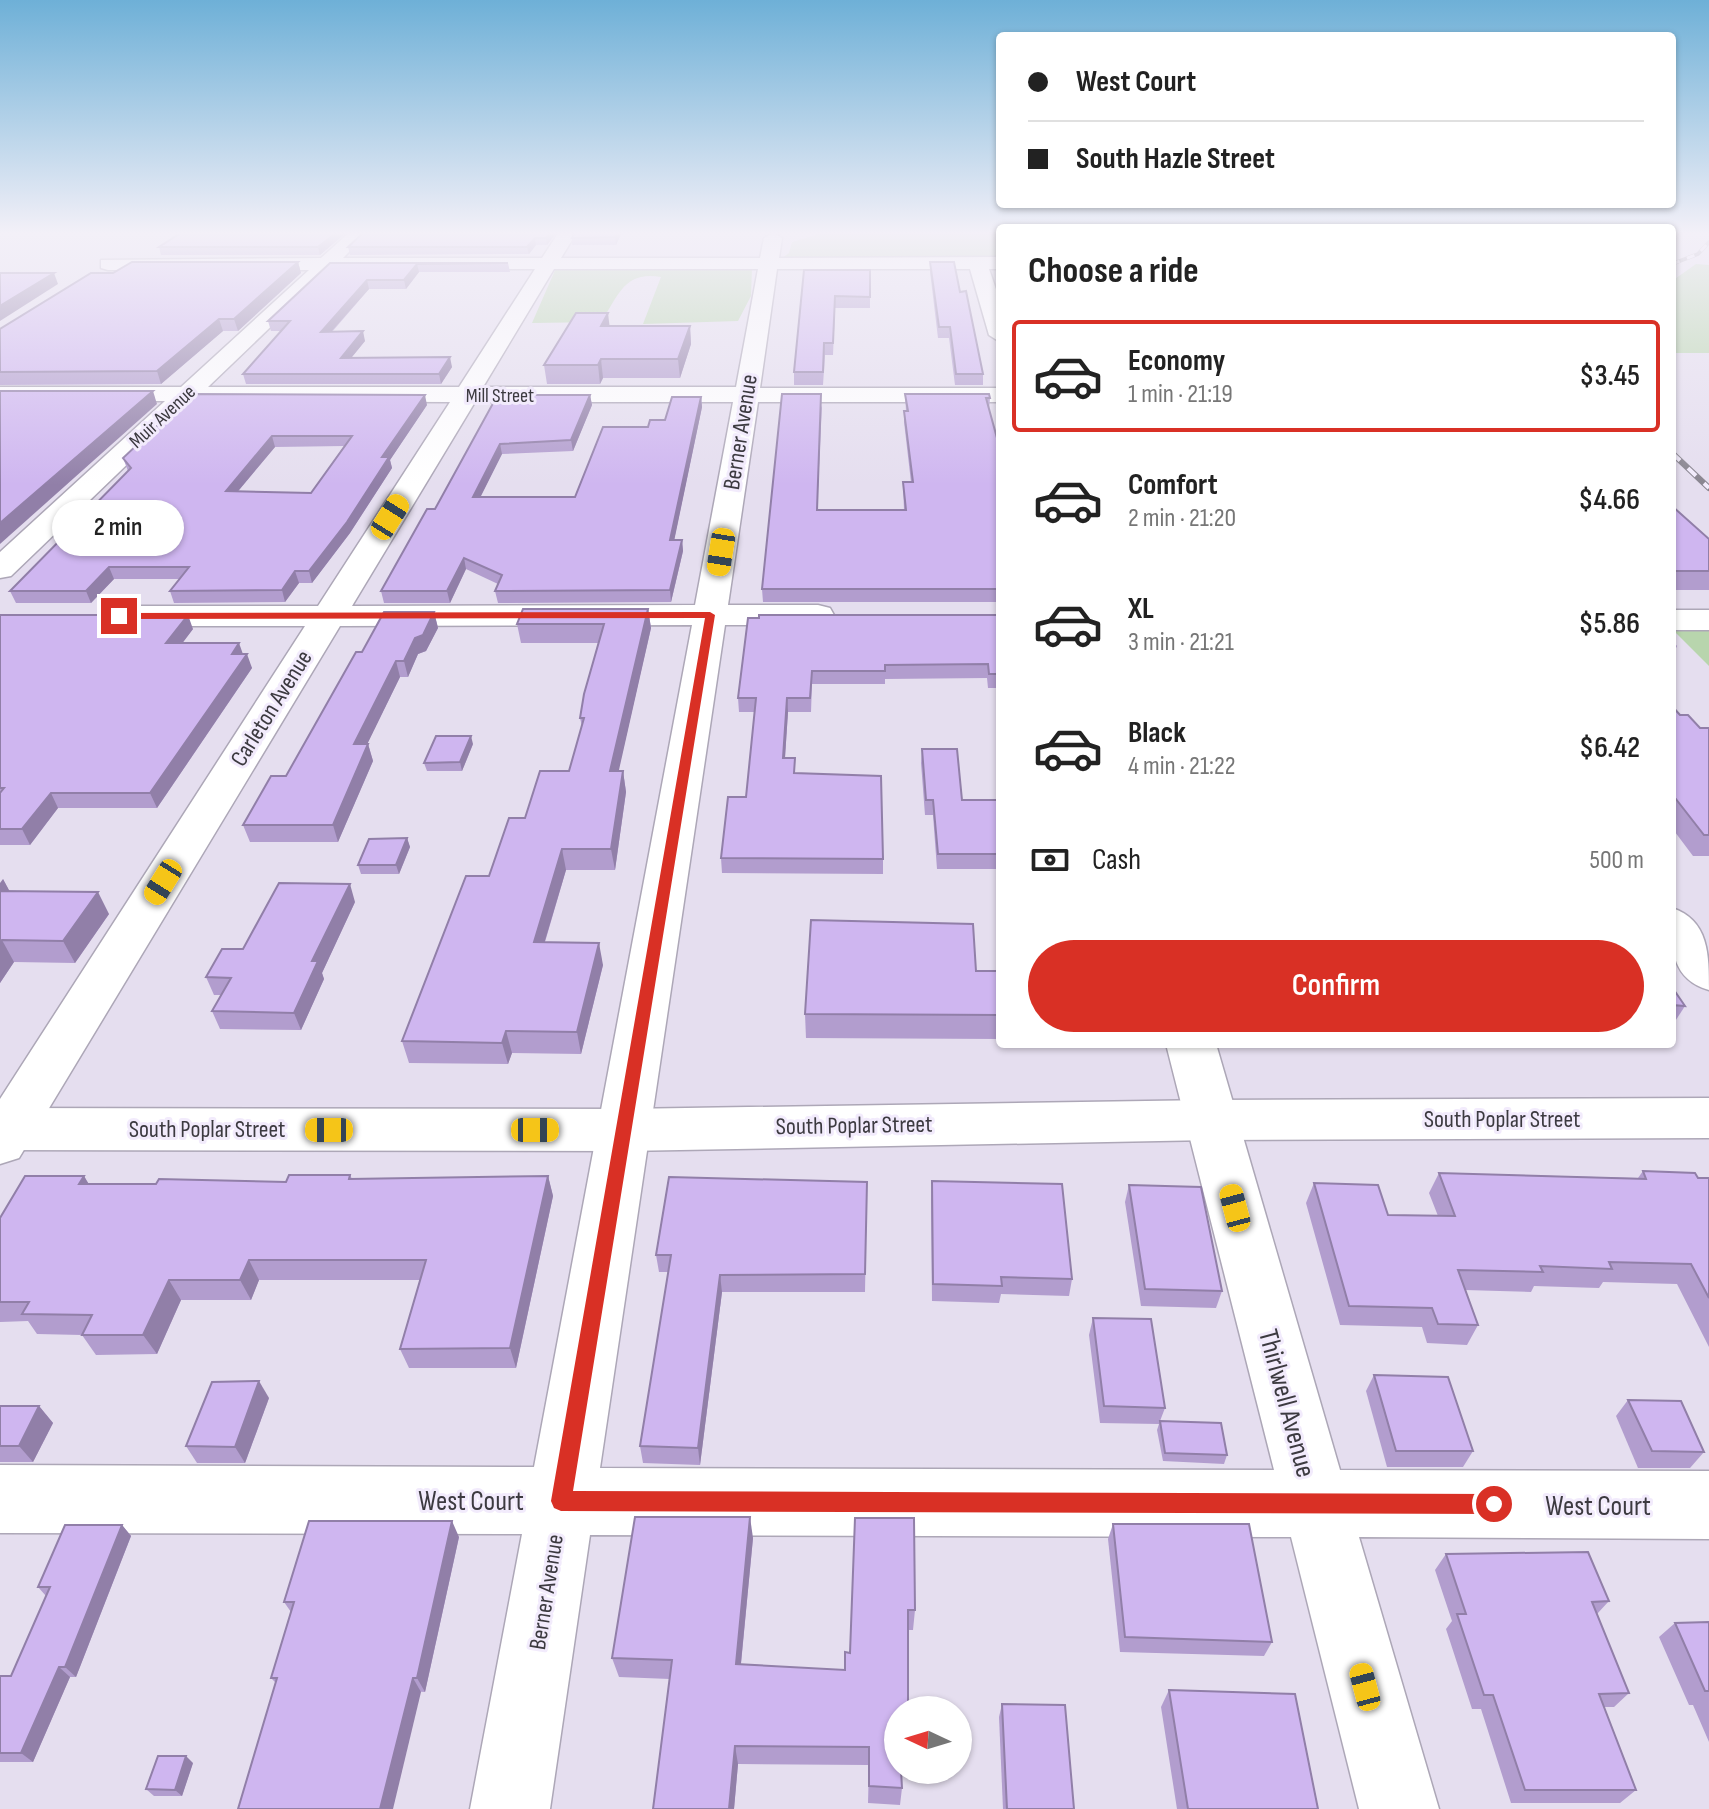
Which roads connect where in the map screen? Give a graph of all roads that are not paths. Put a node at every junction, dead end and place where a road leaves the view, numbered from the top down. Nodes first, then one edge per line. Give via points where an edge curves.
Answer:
1 (269, 316) edge
2 (515, 316) edge
3 (760, 316) edge
4 (0, 394) edge
5 (185, 394) junction
6 (466, 395) junction
7 (746, 395) junction
8 (996, 395) edge
9 (0, 569) edge
10 (329, 615) junction
11 (710, 615) junction
12 (849, 615) edge
13 (105, 616) edge
14 (1676, 620) edge
15 (1709, 620) edge
16 (1676, 929) edge
17 (1709, 974) edge
18 (1192, 1048) edge
19 (1709, 1118) edge
20 (1211, 1120) junction
21 (624, 1130) junction
22 (3, 1134) edge
23 (0, 1499) edge
24 (561, 1501) junction
25 (1316, 1504) junction
26 (1709, 1505) edge
27 (510, 1809) edge
28 (1399, 1809) edge

1 - 5 street, Muir Avenue
2 - 6 street, Carleton Avenue
3 - 7 street, Berner Avenue
4 - 5 street, Mill Street
5 - 6 street, Mill Street
5 - 9 street, Muir Avenue
6 - 7 street, Mill Street
6 - 10 street, Carleton Avenue
7 - 8 street, Mill Street
7 - 11 street, Berner Avenue
10 - 11 street
10 - 13 street
10 - 22 street, Carleton Avenue
11 - 12 street
11 - 21 street, Berner Avenue
14 - 15 street
16 - 17 street
18 - 20 street, Thirlwell Avenue
19 - 20 street, South Poplar Street
20 - 21 street, South Poplar Street
20 - 25 street, Thirlwell Avenue
21 - 22 street, South Poplar Street
21 - 24 street, Berner Avenue
23 - 24 street, West Court
24 - 25 street, West Court
24 - 27 street, Berner Avenue
25 - 26 street, West Court
25 - 28 street, Thirlwell Avenue

